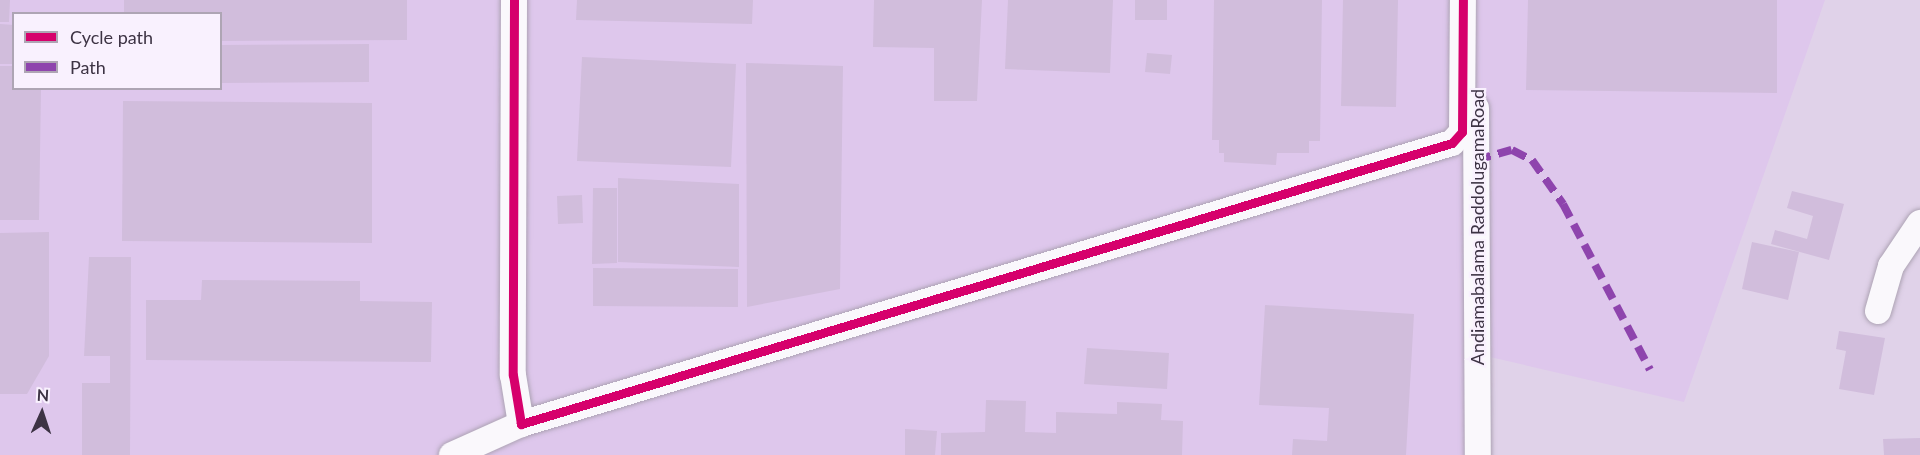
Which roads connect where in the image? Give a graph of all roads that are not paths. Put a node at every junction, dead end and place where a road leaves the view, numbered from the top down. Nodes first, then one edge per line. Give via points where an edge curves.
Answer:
1 (514, 0) edge
2 (1463, 0) edge
3 (1478, 0) edge
4 (1920, 223) edge
5 (1878, 311) dead end
6 (521, 424) junction
7 (452, 455) edge
8 (1478, 455) edge

1 - 6 street via 513,375
2 - 6 street via 1462,132 1452,143
3 - 8 street, Andiamabalama RaddolugamaRoad
4 - 5 street via 1891,266
6 - 7 street

